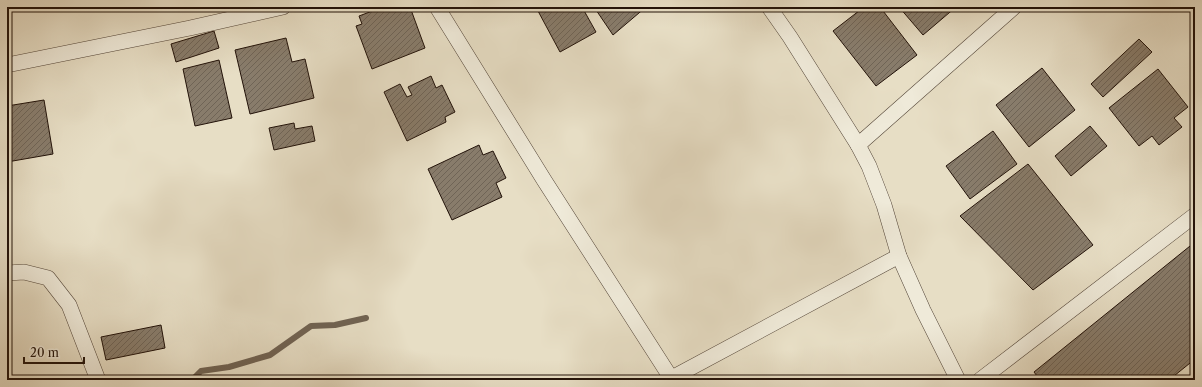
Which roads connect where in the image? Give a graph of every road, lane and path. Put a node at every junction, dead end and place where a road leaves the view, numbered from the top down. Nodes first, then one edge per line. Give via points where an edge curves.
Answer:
1 (283, 7) edge
2 (437, 7) edge
3 (769, 7) edge
4 (1014, 7) edge
5 (7, 66) edge
6 (858, 145) junction
7 (1195, 215) edge
8 (899, 256) junction
9 (7, 273) edge
10 (670, 379) edge
11 (98, 380) edge
12 (958, 380) edge
13 (980, 380) edge

1 - 5 street
2 - 10 street
3 - 6 street
4 - 6 street
6 - 8 street via 884,205
7 - 13 street
8 - 10 street
8 - 12 street
9 - 11 street via 24,272 48,278 69,305

